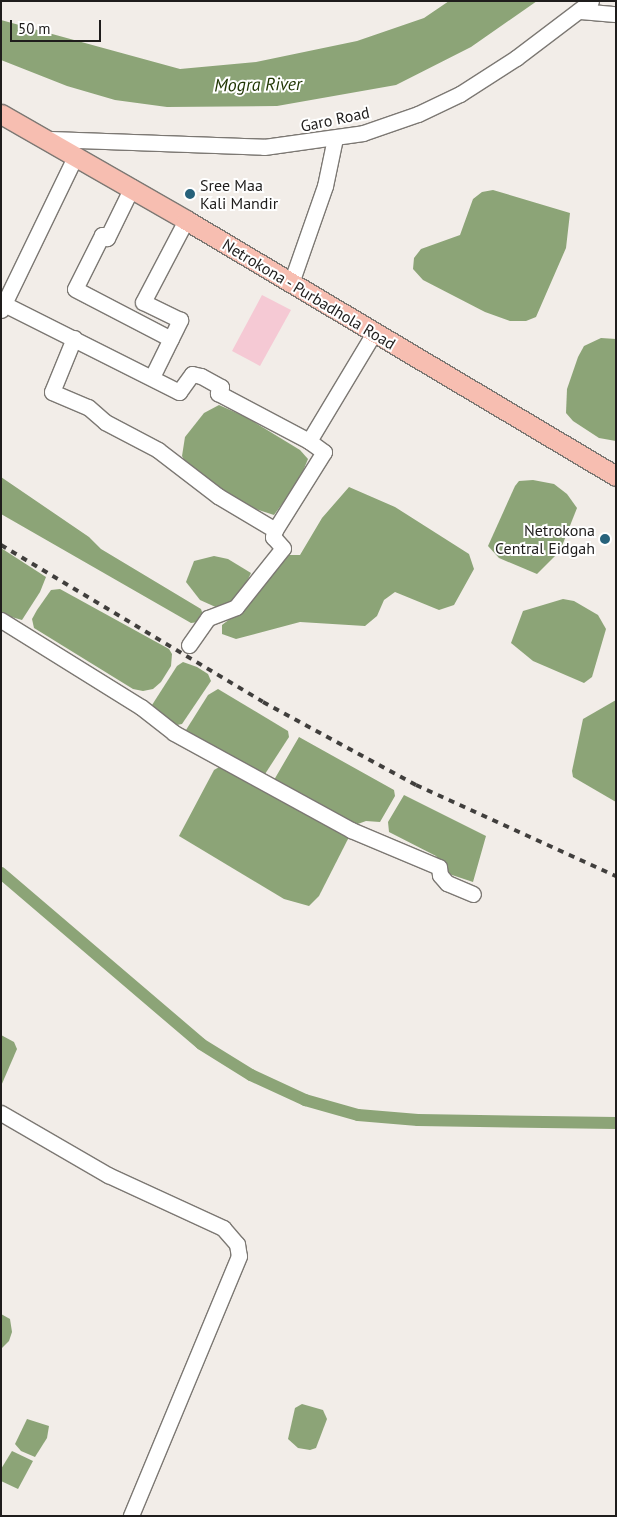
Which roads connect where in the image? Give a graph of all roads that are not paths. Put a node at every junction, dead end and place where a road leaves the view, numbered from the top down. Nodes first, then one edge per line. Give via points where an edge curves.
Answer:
1 (585, 6) edge
2 (616, 14) edge
3 (1, 114) edge
4 (335, 138) junction
5 (50, 139) junction
6 (75, 157) junction
7 (132, 187) junction
8 (186, 220) junction
9 (291, 283) junction
10 (3, 307) edge
11 (374, 333) junction
12 (74, 338) junction
13 (171, 339) junction
14 (152, 377) junction
15 (309, 441) junction
16 (616, 476) edge
17 (275, 530) junction
18 (1, 620) edge
19 (189, 645) dead end
20 (473, 894) dead end
21 (1, 1113) edge
22 (131, 1516) edge

1 - 2 street
1 - 4 street, Garo Road via 516,58 447,101 390,125
3 - 5 main road, Netrokona - Purbadhola Road
4 - 5 street, Garo Road via 297,145 255,147
4 - 9 street via 325,186
5 - 6 main road, Netrokona - Purbadhola Road
6 - 7 main road, Netrokona - Purbadhola Road
6 - 10 street
7 - 8 main road, Netrokona - Purbadhola Road
7 - 13 street via 107,238 102,235 76,289
8 - 9 main road, Netrokona - Purbadhola Road
8 - 13 street via 143,302 180,320
9 - 11 main road, Netrokona - Purbadhola Road
10 - 12 street
11 - 15 street
11 - 16 main road, Netrokona - Purbadhola Road
12 - 14 street
12 - 17 street via 52,392 88,407 105,422 158,450 218,496
13 - 14 street
14 - 15 street via 179,392 192,374 201,376 221,387 218,393
15 - 17 street via 324,452
17 - 19 street via 273,537 283,548 236,607 208,618
18 - 20 street via 141,707 174,734 351,830 434,864 439,867 446,883
21 - 22 street via 108,1175 223,1228 237,1244 239,1256

